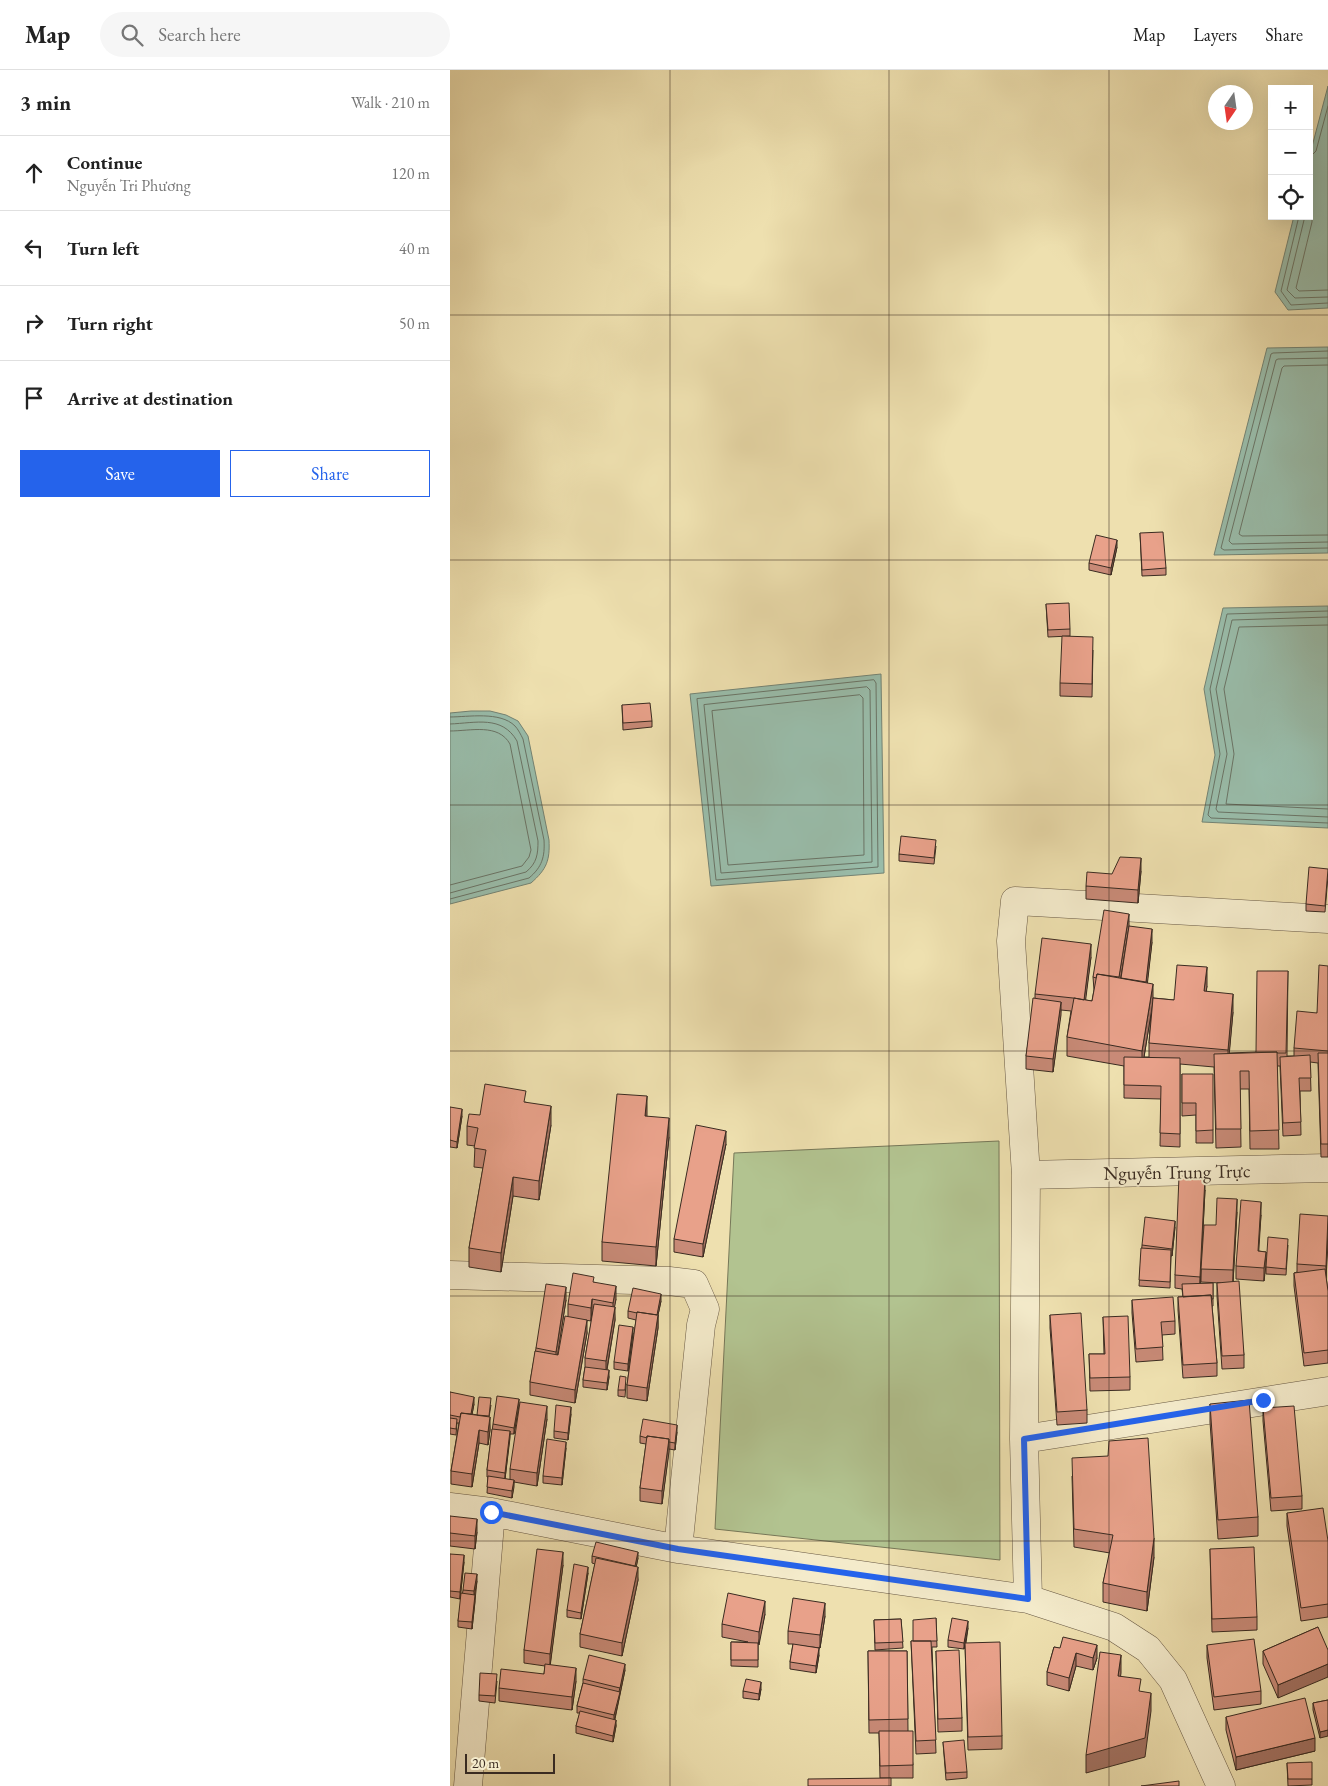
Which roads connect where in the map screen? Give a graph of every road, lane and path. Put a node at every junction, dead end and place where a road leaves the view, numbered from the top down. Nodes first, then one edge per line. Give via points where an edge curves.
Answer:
1 (1328, 919) edge
2 (1328, 1168) edge
3 (1026, 1175) junction
4 (450, 1275) edge
5 (1328, 1391) edge
6 (1024, 1439) junction
7 (450, 1507) edge
8 (491, 1512) junction
9 (678, 1549) junction
10 (1028, 1599) junction
11 (468, 1786) edge
12 (1222, 1786) edge

1 - 3 street via 1015,901 1012,941
2 - 3 street, Nguyễn Trung Trực
3 - 6 street
4 - 9 street via 694,1284 705,1309
5 - 6 street
6 - 10 street
7 - 8 street
8 - 9 street
8 - 11 street
9 - 10 street
10 - 12 street via 1114,1627 1148,1649 1173,1680

